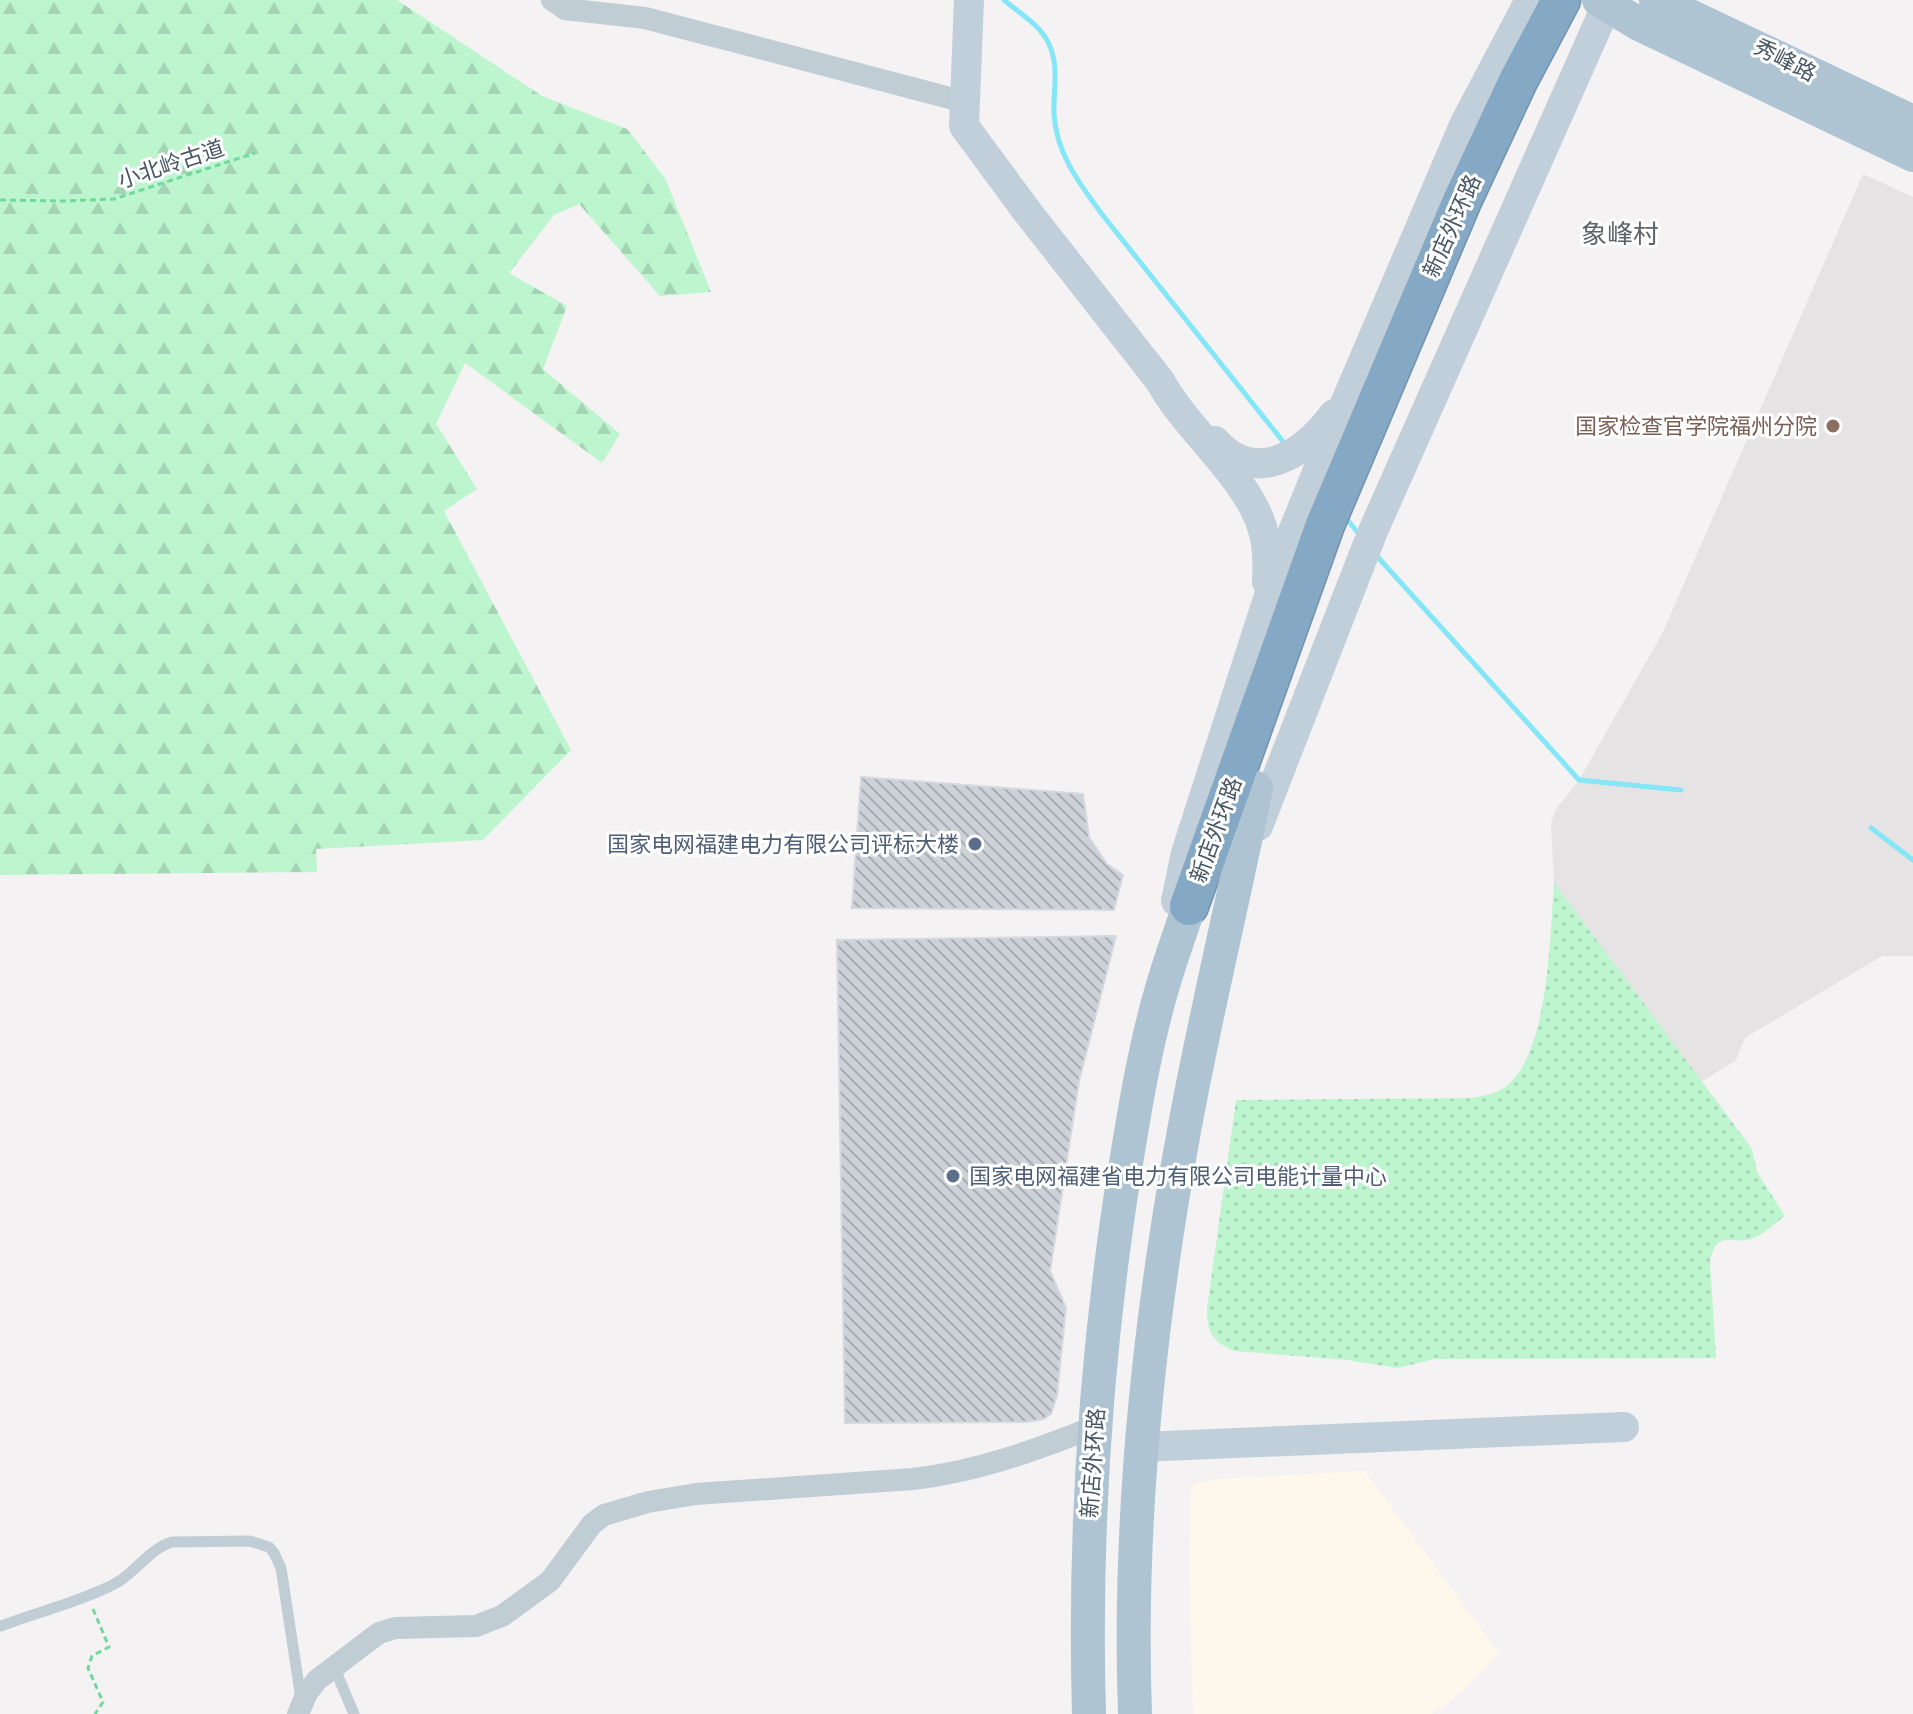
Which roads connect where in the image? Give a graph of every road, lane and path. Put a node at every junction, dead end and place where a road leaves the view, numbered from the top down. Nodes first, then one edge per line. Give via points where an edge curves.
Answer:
1 (552, 0) edge
2 (969, 0) edge
3 (1530, 0) edge
4 (1561, 0) edge
5 (1656, 0) edge
6 (1601, 1) edge
7 (965, 102) junction
8 (1913, 122) edge
9 (255, 153) dead end
10 (1913, 155) edge
11 (0, 200) edge
12 (1160, 381) junction
13 (1300, 458) junction
14 (1267, 601) junction
15 (1256, 788) joint
16 (1240, 872) junction
17 (1189, 906) joint
18 (1160, 994) junction
19 (1094, 1427) junction
20 (1624, 1427) dead end
21 (1140, 1447) junction
22 (86, 1595) junction
23 (1, 1626) edge
24 (334, 1667) junction
25 (300, 1711) edge
26 (95, 1714) edge
27 (354, 1714) edge
28 (1089, 1714) edge
29 (1135, 1714) edge

1 - 7 street via 565,9 645,18
2 - 7 main road
3 - 13 main road via 1465,123 1349,394
4 - 17 highway, 新店外环路 via 1462,201 1325,525
5 - 8 main road, 秀峰路
6 - 10 main road
6 - 15 highway, 新店外环路 via 1483,211 1355,511
6 - 16 main road via 1359,563
7 - 12 main road via 964,126
9 - 11 path, 小北岭古道 via 114,199
12 - 13 main road via 1227,453 1246,463
12 - 14 main road via 1259,518 1266,543
13 - 14 main road via 1306,500
14 - 18 main road via 1186,853
15 - 16 main road, 新店外环路
16 - 21 main road, 新店外环路 via 1184,1131
17 - 18 main road, 新店外环路
18 - 19 main road, 新店外环路 via 1118,1215
19 - 24 street via 1035,1450 930,1477 696,1494 604,1515 550,1581 502,1616 461,1628 395,1628 364,1642
19 - 28 main road, 新店外环路
20 - 21 main road
21 - 29 main road, 新店外环路
22 - 23 lane
22 - 25 lane via 118,1581 164,1544 250,1541 269,1547 281,1568
22 - 26 path via 109,1647 92,1656 88,1668 103,1702
24 - 25 street via 312,1687
24 - 27 lane

